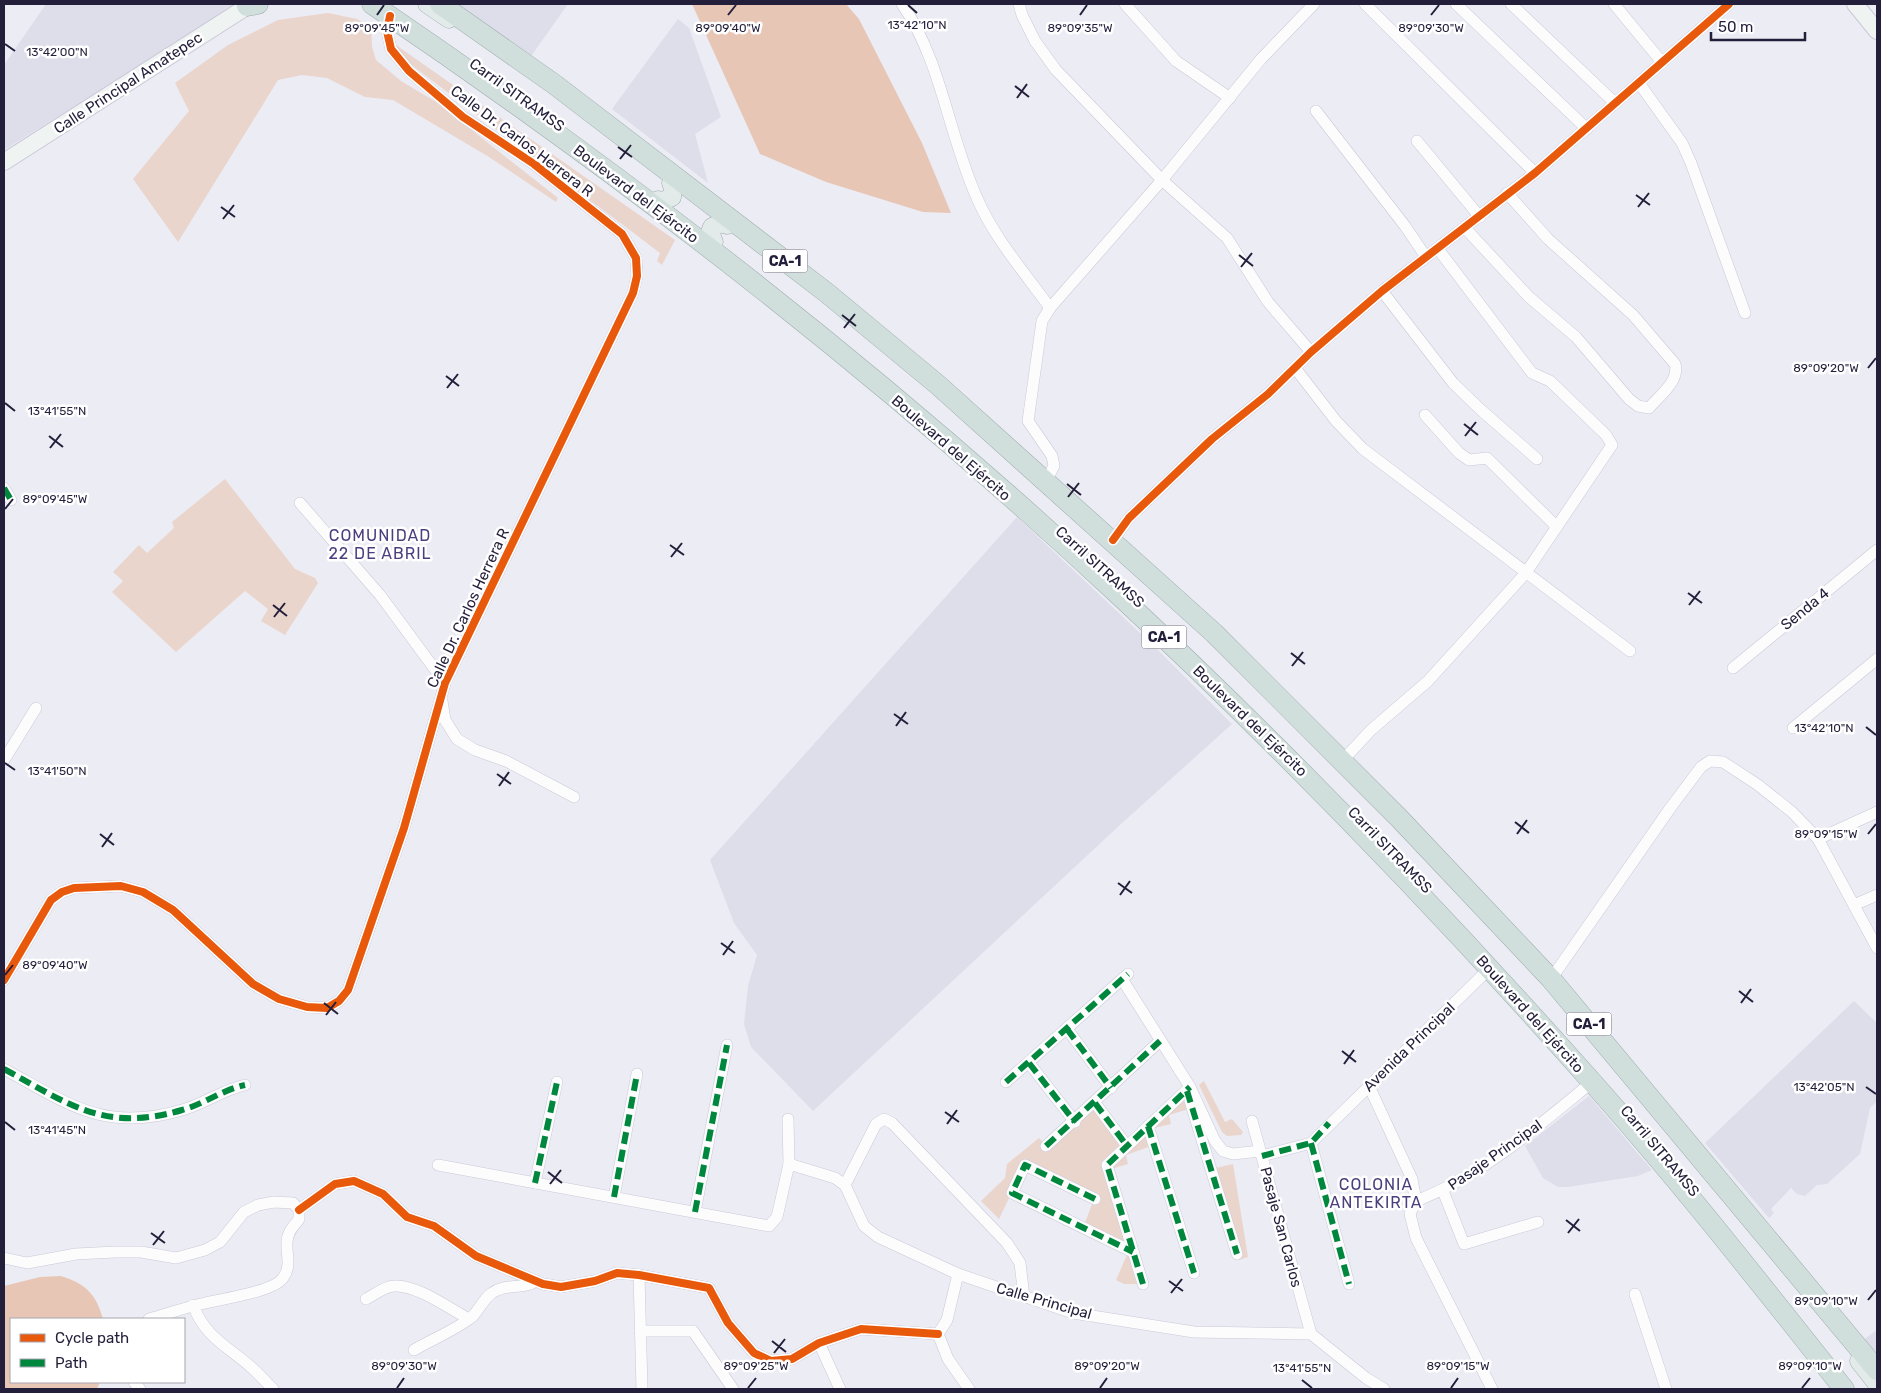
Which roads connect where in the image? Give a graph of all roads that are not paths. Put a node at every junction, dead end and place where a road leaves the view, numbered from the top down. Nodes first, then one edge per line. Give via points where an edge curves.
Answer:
1 (251, 4) edge
2 (372, 4) edge
3 (427, 4) edge
4 (440, 4) edge
5 (902, 4) edge
6 (1019, 4) edge
7 (1126, 4) edge
8 (1314, 4) edge
9 (1365, 4) edge
10 (1456, 4) edge
11 (1511, 4) edge
12 (1614, 4) edge
13 (1729, 4) edge
14 (1855, 4) edge
15 (389, 10) edge
16 (1877, 31) edge
17 (1661, 61) junction
18 (1639, 83) junction
19 (1230, 98) junction
20 (1615, 103) junction
21 (1316, 112) dead end
22 (1587, 128) junction
23 (1417, 141) dead end
24 (4, 162) edge
25 (1535, 173) junction
26 (1162, 180) junction
27 (671, 183) junction
28 (1507, 193) junction
29 (658, 200) junction
30 (1480, 216) junction
31 (727, 225) junction
32 (1465, 228) junction
33 (714, 242) junction
34 (1438, 248) junction
35 (1426, 258) junction
36 (1382, 291) junction
37 (1050, 308) junction
38 (1745, 313) dead end
39 (1311, 352) junction
40 (1295, 368) junction
41 (1426, 415) dead end
42 (1537, 459) dead end
43 (1046, 481) junction
44 (4, 488) edge
45 (11, 500) dead end
46 (300, 503) dead end
47 (1557, 527) junction
48 (1113, 540) junction
49 (1877, 550) edge
50 (1525, 574) junction
51 (1630, 651) dead end
52 (1877, 659) edge
53 (1733, 668) dead end
54 (446, 683) junction
55 (441, 697) junction
56 (36, 708) dead end
57 (1793, 728) dead end
58 (4, 760) edge
59 (1343, 760) junction
60 (574, 797) dead end
61 (1877, 812) edge
62 (1818, 839) junction
63 (1877, 896) edge
64 (1854, 905) junction
65 (1877, 948) edge
66 (1489, 969) junction
67 (1551, 979) junction
68 (4, 980) edge
69 (1067, 1029) junction
70 (1160, 1041) junction
71 (727, 1045) dead end
72 (1029, 1062) junction
73 (4, 1069) edge
74 (637, 1074) dead end
75 (557, 1082) dead end
76 (1006, 1082) dead end
77 (1592, 1082) junction
78 (245, 1084) dead end
79 (1369, 1086) junction
80 (1111, 1088) junction
81 (1188, 1089) junction
82 (1095, 1103) junction
83 (788, 1119) dead end
84 (1252, 1121) dead end
85 (1075, 1122) junction
86 (1148, 1126) junction
87 (1310, 1143) junction
88 (1046, 1146) dead end
89 (1126, 1146) junction
90 (1261, 1154) junction
91 (789, 1164) junction
92 (438, 1165) dead end
93 (535, 1183) junction
94 (845, 1185) junction
95 (1443, 1191) junction
96 (614, 1198) junction
97 (1094, 1199) dead end
98 (1416, 1201) junction
99 (299, 1210) junction
100 (695, 1212) junction
101 (1538, 1222) dead end
102 (1133, 1252) junction
103 (1237, 1254) dead end
104 (4, 1258) edge
105 (1194, 1273) dead end
106 (958, 1274) junction
107 (639, 1275) junction
108 (536, 1281) junction
109 (1143, 1284) dead end
110 (1349, 1284) dead end
111 (1635, 1294) dead end
112 (1024, 1297) junction
113 (366, 1299) dead end
114 (193, 1306) junction
115 (152, 1318) edge
116 (469, 1319) junction
117 (640, 1332) junction
118 (938, 1334) junction
119 (1311, 1334) junction
120 (819, 1343) junction
121 (414, 1350) dead end
122 (1877, 1370) edge
123 (1877, 1384) edge
124 (273, 1389) edge
125 (642, 1389) edge
126 (733, 1389) edge
127 (840, 1389) edge
128 (969, 1389) edge
129 (1384, 1389) edge
130 (1492, 1389) edge
131 (1666, 1389) edge
132 (1844, 1389) edge
133 (1856, 1389) edge

1 - 24 street, Calle Principal Amatepec
2 - 15 highway, Boulevard del Ejército / CA-1
3 - 27 main road, Carril SITRAMSS via 524,71
4 - 43 highway, CA-1 via 554,84 827,293
5 - 37 street via 927,46 977,199 1006,248
6 - 26 street via 1035,41 1056,70
7 - 19 street via 1176,61
8 - 19 street via 1261,59
9 - 25 street
10 - 22 street
11 - 20 street
12 - 17 street
13 - 17 street
14 - 16 street
15 - 29 main road, Carril SITRAMSS via 543,112
15 - 54 street, Calle Dr. Carlos Herrera R via 387,31 391,49 409,71 463,117 534,164 622,234 636,258 637,276 633,293
15 - 66 highway, Boulevard del Ejército / CA-1 via 805,324 982,474 1120,596 1282,753
17 - 18 street
18 - 20 street
18 - 38 street via 1682,143
19 - 26 street
20 - 22 street
21 - 35 street
22 - 25 street
23 - 30 street
25 - 28 street
26 - 37 street
26 - 39 street via 1227,238 1268,302
27 - 29 main road via 672,197
27 - 31 main road, Carril SITRAMSS
28 - 30 street
28 - 32 street via 1548,239 1633,315 1675,364 1675,378 1649,408 1638,406 1629,399 1576,337 1529,297
29 - 33 main road, Carril SITRAMSS
30 - 32 street
31 - 33 main road via 721,223 712,227 710,232
31 - 123 main road, Carril SITRAMSS via 893,358 1087,525 1316,742 1470,902 1603,1050
32 - 34 street
33 - 133 main road, Carril SITRAMSS via 1013,488 1123,587 1327,784 1537,1008 1680,1174
34 - 35 street
34 - 47 street via 1532,373 1550,380 1612,442 1611,449
35 - 36 street
36 - 39 street
36 - 42 street via 1453,382
37 - 43 street via 1042,321 1028,420 1052,456 1054,466
39 - 40 street
40 - 48 street via 1212,439 1129,518
40 - 50 street via 1363,450
41 - 47 street via 1459,453 1469,460 1487,458
43 - 48 highway, CA-1
44 - 45 street
46 - 54 street via 380,595
47 - 50 street
48 - 59 highway, CA-1 via 1214,633
49 - 53 street, Senda 4
50 - 51 street
50 - 59 street via 1428,681 1371,730
52 - 57 street
54 - 55 street, Calle Dr. Carlos Herrera R
55 - 60 street via 446,720 457,739
55 - 68 street, Calle Dr. Carlos Herrera R via 404,828 348,990 339,1001 327,1008 307,1008 279,999 253,984 172,910 143,892 121,886 74,888 51,900
56 - 58 street
59 - 67 highway, CA-1
61 - 62 street
62 - 64 street
62 - 67 street via 1792,812 1758,785 1723,762 1710,761 1701,767
63 - 64 street
64 - 65 street
66 - 77 highway, Boulevard del Ejército / CA-1
66 - 79 street, Avenida Principal
67 - 122 highway, CA-1
69 - 70 street via 1125,977
69 - 72 street
69 - 80 street
70 - 80 street
70 - 81 street
71 - 100 street
72 - 76 street
72 - 85 street
73 - 78 street via 64,1103 95,1115 118,1119 161,1116
74 - 96 street
75 - 93 street
77 - 95 street, Pasaje Principal via 1533,1130
77 - 132 highway, Boulevard del Ejército / CA-1 via 1702,1211
79 - 87 street, Avenida Principal
79 - 98 street via 1412,1179
80 - 82 street
81 - 86 street
81 - 90 street via 1223,1151
81 - 103 street
82 - 85 street
82 - 89 street
83 - 91 street
84 - 90 street, Pasaje San Carlos
85 - 88 street
86 - 89 street
86 - 105 street
87 - 90 street
87 - 110 street
89 - 102 street via 1107,1165
90 - 119 street, Pasaje San Carlos
91 - 94 street via 835,1178
91 - 100 street via 777,1217 769,1226
92 - 93 street
93 - 96 street
94 - 106 street, Calle Principal via 864,1226 878,1236
94 - 112 street via 876,1124 884,1119 892,1123 1008,1243 1020,1263
95 - 98 street, Pasaje Principal
95 - 101 street via 1464,1244
96 - 100 street
97 - 102 street via 1024,1165 1012,1193
98 - 130 street via 1410,1214 1416,1238
99 - 104 street via 293,1203 258,1205 244,1212 220,1242 176,1258 141,1252 76,1254 27,1264
99 - 108 street via 335,1184 354,1181 383,1194 407,1217 434,1226 476,1256
99 - 114 street via 299,1219 289,1232 288,1270 282,1281 262,1291
102 - 109 street
106 - 112 street, Calle Principal
106 - 118 street via 947,1320
107 - 108 street via 617,1273 595,1281 561,1286
107 - 117 street
107 - 120 street via 709,1288 728,1323 754,1353 771,1361 792,1359
108 - 116 street via 528,1286 491,1293
111 - 131 street
112 - 119 street, Calle Principal via 1073,1313 1194,1332
113 - 116 street via 393,1286 406,1288 424,1294
114 - 115 street
114 - 124 street via 199,1322
116 - 121 street
117 - 125 street
117 - 126 street via 693,1331
118 - 120 street via 861,1329
118 - 128 street via 948,1359
119 - 129 street
120 - 127 street

